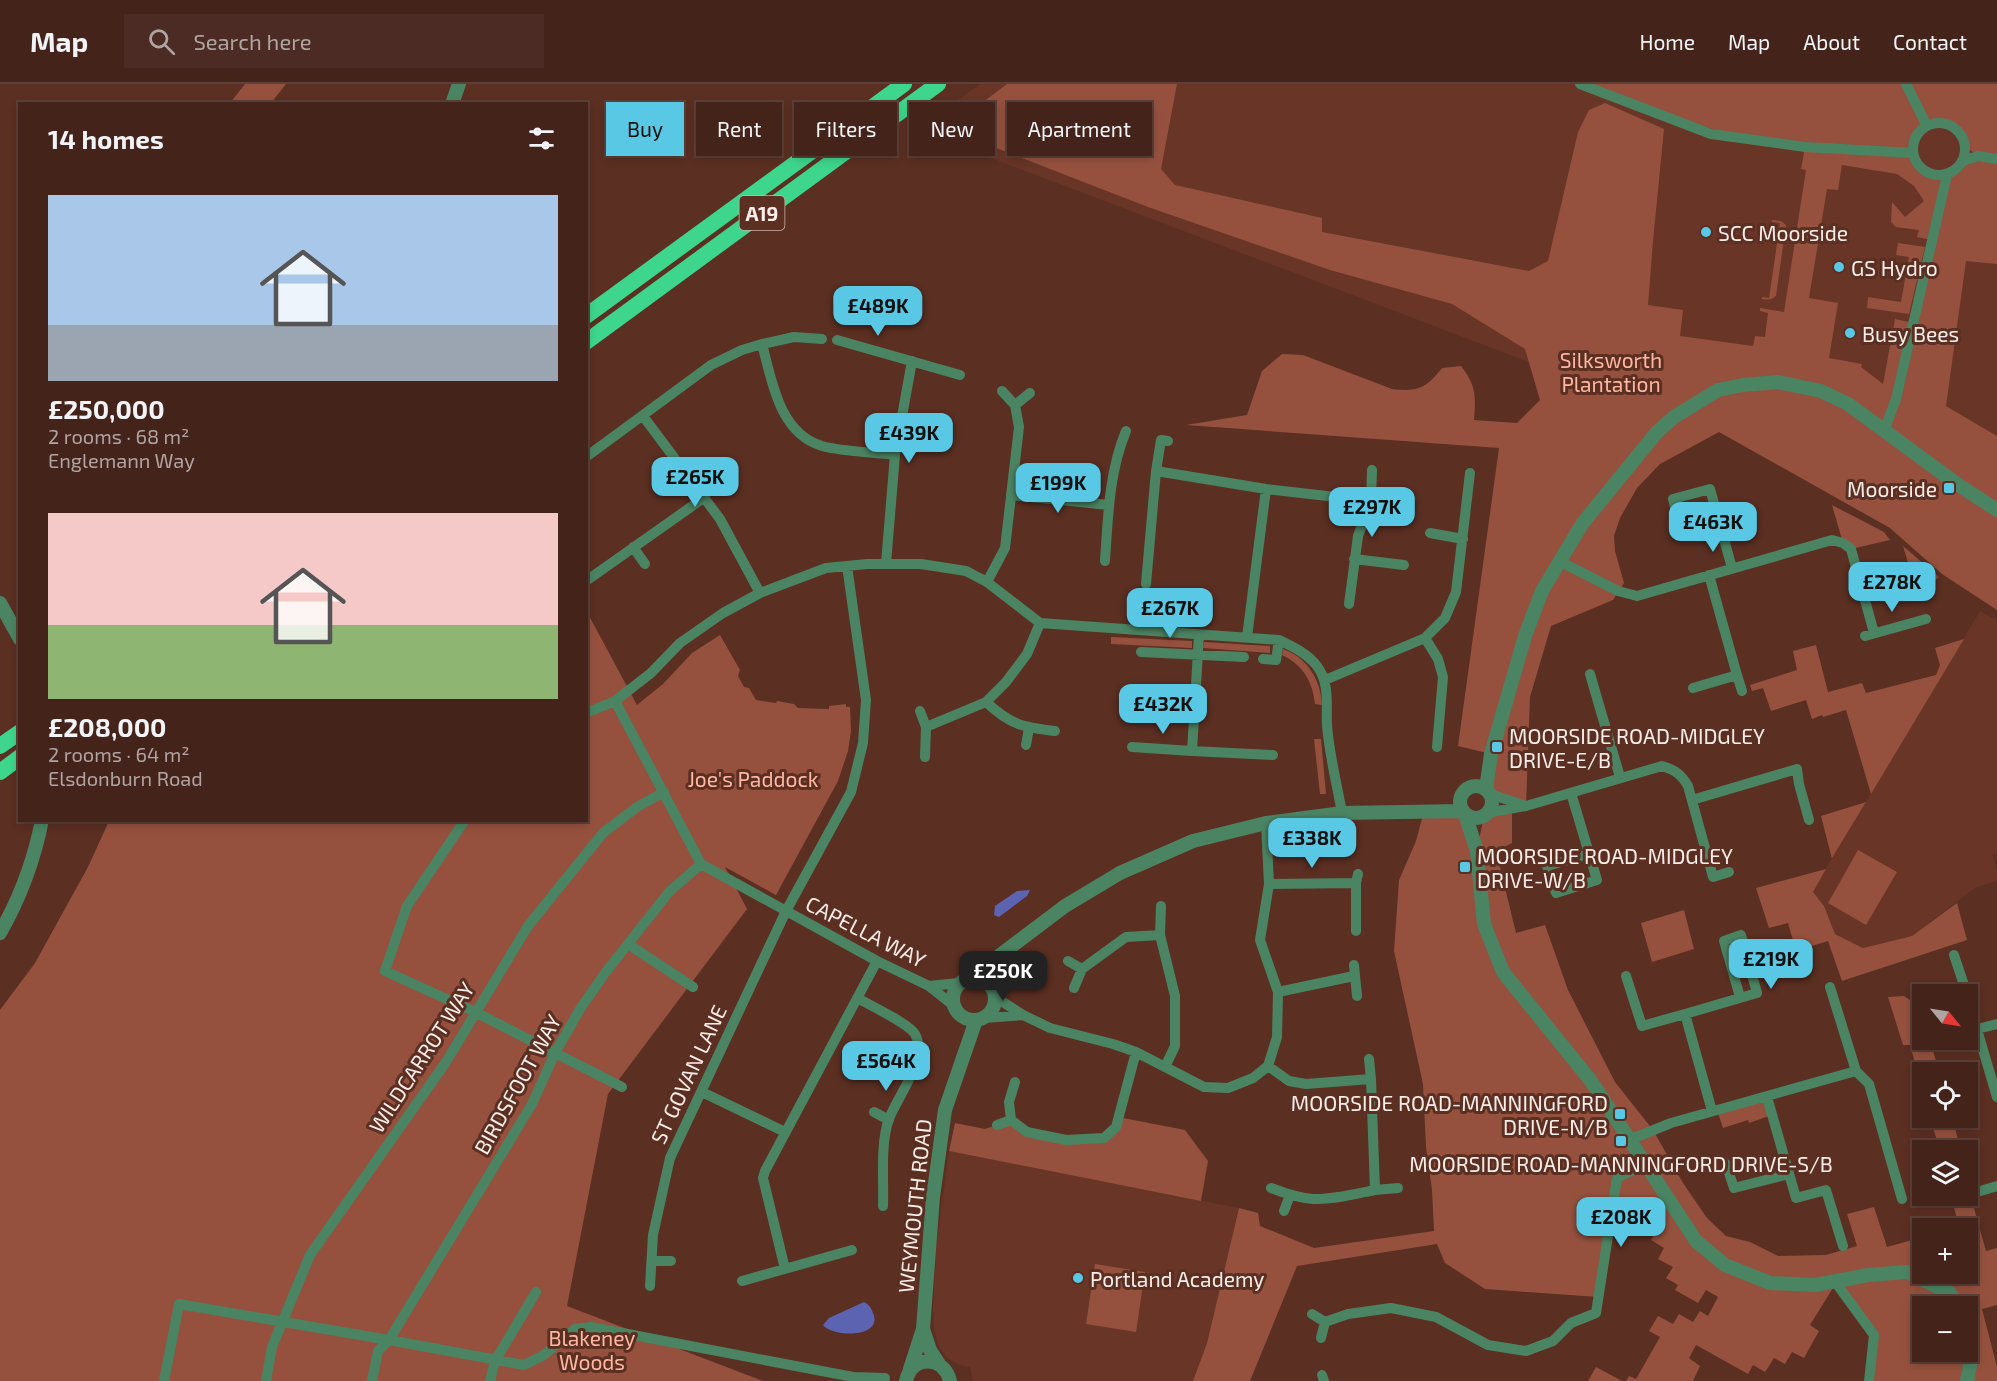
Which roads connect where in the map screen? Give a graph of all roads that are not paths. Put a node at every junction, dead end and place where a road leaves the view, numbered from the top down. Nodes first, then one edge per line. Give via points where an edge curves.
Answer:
1 (459, 84) edge
2 (904, 84) edge
3 (938, 84) edge
4 (1580, 84) edge
5 (1905, 84) edge
6 (453, 102) edge
7 (1927, 126) junction
8 (1965, 145) junction
9 (1913, 153) junction
10 (1978, 156) junction
11 (1997, 159) edge
12 (1963, 161) junction
13 (1947, 174) junction
14 (588, 315) edge
15 (822, 339) dead end
16 (837, 340) dead end
17 (588, 341) edge
18 (762, 344) junction
19 (912, 361) junction
20 (960, 375) dead end
21 (1002, 391) dead end
22 (1030, 393) dead end
23 (1015, 405) junction
24 (643, 416) junction
25 (1126, 431) dead end
26 (1884, 431) junction
27 (1168, 441) dead end
28 (895, 455) junction
29 (588, 456) edge
30 (1372, 470) dead end
31 (1156, 471) junction
32 (1470, 473) dead end
33 (1266, 489) junction
34 (1012, 495) junction
35 (705, 497) junction
36 (1371, 501) junction
37 (1109, 506) junction
38 (1997, 510) edge
39 (1717, 516) junction
40 (1430, 533) dead end
41 (1462, 539) junction
42 (633, 548) junction
43 (1354, 559) junction
44 (1104, 561) dead end
45 (1560, 562) junction
46 (886, 563) junction
47 (645, 564) dead end
48 (1404, 565) dead end
49 (847, 566) junction
50 (1732, 568) junction
51 (1709, 575) junction
52 (588, 580) edge
53 (987, 582) junction
54 (1146, 584) dead end
55 (760, 593) junction
56 (0, 603) edge
57 (1348, 604) dead end
58 (1926, 619) dead end
59 (1040, 623) junction
60 (18, 630) edge
61 (1199, 635) junction
62 (1247, 637) junction
63 (1425, 638) junction
64 (1279, 640) junction
65 (1142, 652) dead end
66 (1198, 654) junction
67 (1244, 657) dead end
68 (1263, 659) dead end
69 (1590, 674) dead end
70 (1737, 675) junction
71 (1324, 680) junction
72 (1692, 688) dead end
73 (1742, 690) dead end
74 (615, 701) junction
75 (986, 702) junction
76 (920, 711) dead end
77 (588, 712) edge
78 (926, 727) junction
79 (1029, 728) junction
80 (1055, 731) dead end
81 (18, 733) edge
82 (0, 746) edge
83 (1026, 746) dead end
84 (1132, 747) dead end
85 (1437, 747) dead end
86 (1192, 751) junction
87 (1491, 754) junction
88 (1273, 755) dead end
89 (925, 757) dead end
90 (18, 758) edge
91 (0, 772) edge
92 (1620, 777) junction
93 (1466, 789) junction
94 (664, 792) junction
95 (1488, 792) junction
96 (1571, 793) junction
97 (1692, 800) junction
98 (1527, 806) junction
99 (1424, 811) junction
100 (1463, 812) junction
101 (1342, 813) junction
102 (1485, 814) junction
103 (1809, 820) dead end
104 (42, 822) edge
105 (464, 822) edge
106 (1266, 823) junction
107 (1477, 851) junction
108 (1589, 854) junction
109 (701, 864) junction
110 (1729, 872) dead end
111 (1269, 884) junction
112 (1161, 906) dead end
113 (786, 912) junction
114 (1356, 931) dead end
115 (0, 933) edge
116 (1160, 935) junction
117 (628, 944) junction
118 (1005, 952) junction
119 (1954, 955) dead end
120 (1068, 961) dead end
121 (877, 962) junction
122 (1082, 969) junction
123 (1626, 976) dead end
124 (965, 980) junction
125 (1963, 984) edge
126 (929, 986) junction
127 (693, 987) dead end
128 (1830, 987) dead end
129 (1074, 988) dead end
130 (1278, 992) junction
131 (994, 993) junction
132 (1357, 996) dead end
133 (857, 998) junction
134 (1740, 998) junction
135 (956, 1009) junction
136 (475, 1012) junction
137 (1685, 1014) junction
138 (1023, 1016) junction
139 (980, 1019) junction
140 (1997, 1024) edge
141 (1978, 1029) edge
142 (1978, 1032) edge
143 (1136, 1052) junction
144 (555, 1053) junction
145 (963, 1054) junction
146 (1370, 1059) dead end
147 (1268, 1066) junction
148 (1166, 1067) junction
149 (1856, 1071) junction
150 (1371, 1079) junction
151 (1016, 1082) dead end
152 (622, 1087) dead end
153 (702, 1092) junction
154 (1767, 1097) junction
155 (1997, 1097) edge
156 (1712, 1111) junction
157 (874, 1112) dead end
158 (889, 1120) junction
159 (1011, 1120) junction
160 (997, 1125) dead end
161 (785, 1132) junction
162 (1629, 1140) junction
163 (1644, 1164) junction
164 (1726, 1164) dead end
165 (1789, 1174) junction
166 (1997, 1186) edge
167 (1271, 1188) dead end
168 (1398, 1188) dead end
169 (1375, 1190) junction
170 (1978, 1192) edge
171 (1290, 1195) junction
172 (1902, 1199) dead end
173 (883, 1206) dead end
174 (1284, 1211) dead end
175 (1843, 1246) dead end
176 (852, 1250) dead end
177 (651, 1261) junction
178 (671, 1261) dead end
179 (786, 1269) junction
180 (742, 1281) dead end
181 (1836, 1282) junction
182 (650, 1286) dead end
183 (536, 1292) dead end
184 (1952, 1296) edge
185 (1312, 1314) dead end
186 (283, 1322) junction
187 (1325, 1322) junction
188 (923, 1329) junction
189 (1321, 1338) dead end
190 (388, 1340) junction
191 (495, 1361) junction
192 (1970, 1362) edge
193 (939, 1364) junction
194 (908, 1375) edge
195 (885, 1378) dead end
196 (164, 1381) edge
197 (266, 1381) edge
198 (372, 1381) edge
199 (490, 1381) edge
200 (950, 1381) edge
201 (1869, 1381) edge
202 (1967, 1381) edge

1 - 6 street
2 - 14 highway, A19
3 - 17 highway, A19
4 - 9 street via 1711,134 1805,147
5 - 7 street
7 - 8 street via 1949,125 1962,136
7 - 9 street via 1917,136
8 - 10 street
8 - 12 street
9 - 13 street via 1918,164 1930,174
10 - 11 street
10 - 12 street
12 - 13 street
13 - 26 street via 1896,399
15 - 18 street via 794,337
16 - 19 street
18 - 24 street via 711,365
18 - 28 street via 779,404 793,428 822,446
19 - 20 street
19 - 28 street
21 - 23 street
22 - 23 street
23 - 34 street via 1019,427
24 - 29 street
24 - 35 street
25 - 37 street via 1113,468
26 - 38 street
26 - 45 street via 1848,404 1821,391 1778,382 1718,390 1657,432 1582,524
27 - 31 street via 1161,440
28 - 46 street
30 - 36 street
31 - 33 street
31 - 54 street
32 - 41 street
33 - 36 street
33 - 62 street
34 - 37 street
34 - 53 street via 1005,548
35 - 42 street
35 - 55 street
36 - 43 street
37 - 44 street
39 - 39 street via 1680,526 1673,499 1710,489
39 - 50 street
40 - 41 street
41 - 63 street via 1456,592 1445,618
42 - 47 street
42 - 52 street
43 - 48 street
43 - 57 street
45 - 51 street via 1636,596
45 - 87 street via 1542,591 1525,636
46 - 49 street
46 - 53 street via 966,571
49 - 55 street via 826,568
49 - 113 street, ST GOVAN LANE via 866,700 863,744 851,792
50 - 51 street
50 - 58 street via 1832,540 1851,549 1869,634
51 - 70 street
53 - 59 street
55 - 74 street via 680,643 651,673
56 - 60 street
59 - 61 street
59 - 75 street via 1028,654
61 - 62 street
61 - 66 street
62 - 64 street
63 - 71 street
63 - 85 street via 1438,659 1443,677
64 - 68 street via 1276,660
64 - 71 street via 1302,651 1318,666
65 - 66 street
66 - 67 street
66 - 86 street
69 - 92 street
70 - 72 street
70 - 73 street
71 - 101 street via 1327,725
74 - 77 street
74 - 94 street
75 - 78 street
75 - 79 street via 1010,722
76 - 78 street
78 - 89 street
79 - 80 street
79 - 83 street
81 - 82 highway
84 - 86 street
86 - 88 street
87 - 93 street
87 - 95 street
90 - 91 highway
92 - 96 street
92 - 97 street via 1662,766 1674,769 1683,777
93 - 95 street via 1477,786
93 - 99 street
93 - 100 street via 1460,803
94 - 109 street
94 - 136 street, WILDCARROT WAY via 603,833 528,926
95 - 98 street
95 - 102 street via 1491,805
96 - 98 street
96 - 108 street
97 - 103 street via 1797,769
97 - 110 street via 1713,877
98 - 102 street
99 - 100 street
99 - 101 street
100 - 102 street via 1474,818
100 - 107 street
101 - 106 street
102 - 107 street
104 - 115 street via 25,882
105 - 136 street via 407,906 385,970
106 - 111 street
106 - 118 street via 1193,841 1120,873 1065,906
107 - 162 street via 1484,924 1503,972 1591,1081
108 - 108 street via 1547,866 1556,893 1597,880
109 - 113 street, CAPELLA WAY
109 - 117 street, BIRDSFOOT WAY via 669,892
111 - 114 street via 1357,879
111 - 130 street via 1260,940
112 - 116 street
113 - 121 street, CAPELLA WAY
113 - 153 street, ST GOVAN LANE
116 - 122 street via 1126,937
116 - 148 street via 1175,996 1175,1046
117 - 127 street
117 - 144 street, BIRDSFOOT WAY via 580,1009
118 - 124 street
118 - 131 street
119 - 125 street
120 - 122 street
121 - 126 street, CAPELLA WAY
121 - 133 street
122 - 129 street
123 - 137 street via 1642,1026
124 - 126 street, CAPELLA WAY
124 - 131 street via 982,979
124 - 135 street via 953,993
126 - 135 street, CAPELLA WAY
128 - 149 street
130 - 132 street via 1354,971
130 - 147 street via 1277,1036
131 - 138 street
131 - 139 street via 992,1009
133 - 158 street via 909,1028 918,1040 917,1060
133 - 161 street
134 - 134 street via 1757,993 1741,935 1724,941
134 - 137 street
135 - 139 street via 970,1020
135 - 145 street, WEYMOUTH ROAD
136 - 144 street
136 - 186 street, WILDCARROT WAY via 446,1062 310,1255
137 - 156 street
138 - 139 street
138 - 143 street via 1050,1028
139 - 145 street, WEYMOUTH ROAD
140 - 141 street
142 - 155 street
143 - 148 street
143 - 159 street via 1116,1127 1104,1138 1066,1140 1027,1132
144 - 152 street
144 - 190 street, BIRDSFOOT WAY via 532,1104
145 - 188 street, WEYMOUTH ROAD via 945,1110 933,1197
146 - 150 street
147 - 148 street via 1253,1078 1228,1088 1204,1087
147 - 150 street via 1290,1081 1305,1084
149 - 154 street
149 - 172 street via 1869,1084
150 - 169 street
151 - 159 street via 1009,1102
153 - 161 street
153 - 177 street, ST GOVAN LANE via 670,1158
154 - 156 street
154 - 165 street
156 - 162 street
157 - 158 street
158 - 173 street
159 - 160 street
161 - 179 street via 763,1179
162 - 163 street
163 - 181 street via 1696,1241 1725,1265 1770,1283
163 - 187 street via 1617,1178 1596,1313 1571,1323 1554,1341 1526,1351 1488,1345 1436,1317 1391,1308 1348,1314
164 - 165 street via 1734,1188
165 - 175 street via 1796,1198 1826,1190
166 - 170 street
167 - 171 street
168 - 169 street
169 - 171 street via 1334,1198
171 - 174 street
176 - 179 street
177 - 178 street
177 - 182 street, ST GOVAN LANE
179 - 180 street
181 - 184 street via 1907,1272
181 - 201 street via 1874,1335
183 - 191 street
185 - 187 street
186 - 190 street
186 - 196 street via 179,1304
186 - 197 street, WILDCARROT WAY via 272,1347
187 - 189 street
188 - 193 street, WEYMOUTH ROAD
188 - 194 street, WEYMOUTH ROAD
190 - 191 street
190 - 198 street, BIRDSFOOT WAY via 378,1351
191 - 195 street via 524,1365 544,1355 575,1329 591,1327 853,1377
191 - 199 street
192 - 202 street
193 - 194 street via 920,1362
193 - 200 street, WEYMOUTH ROAD

